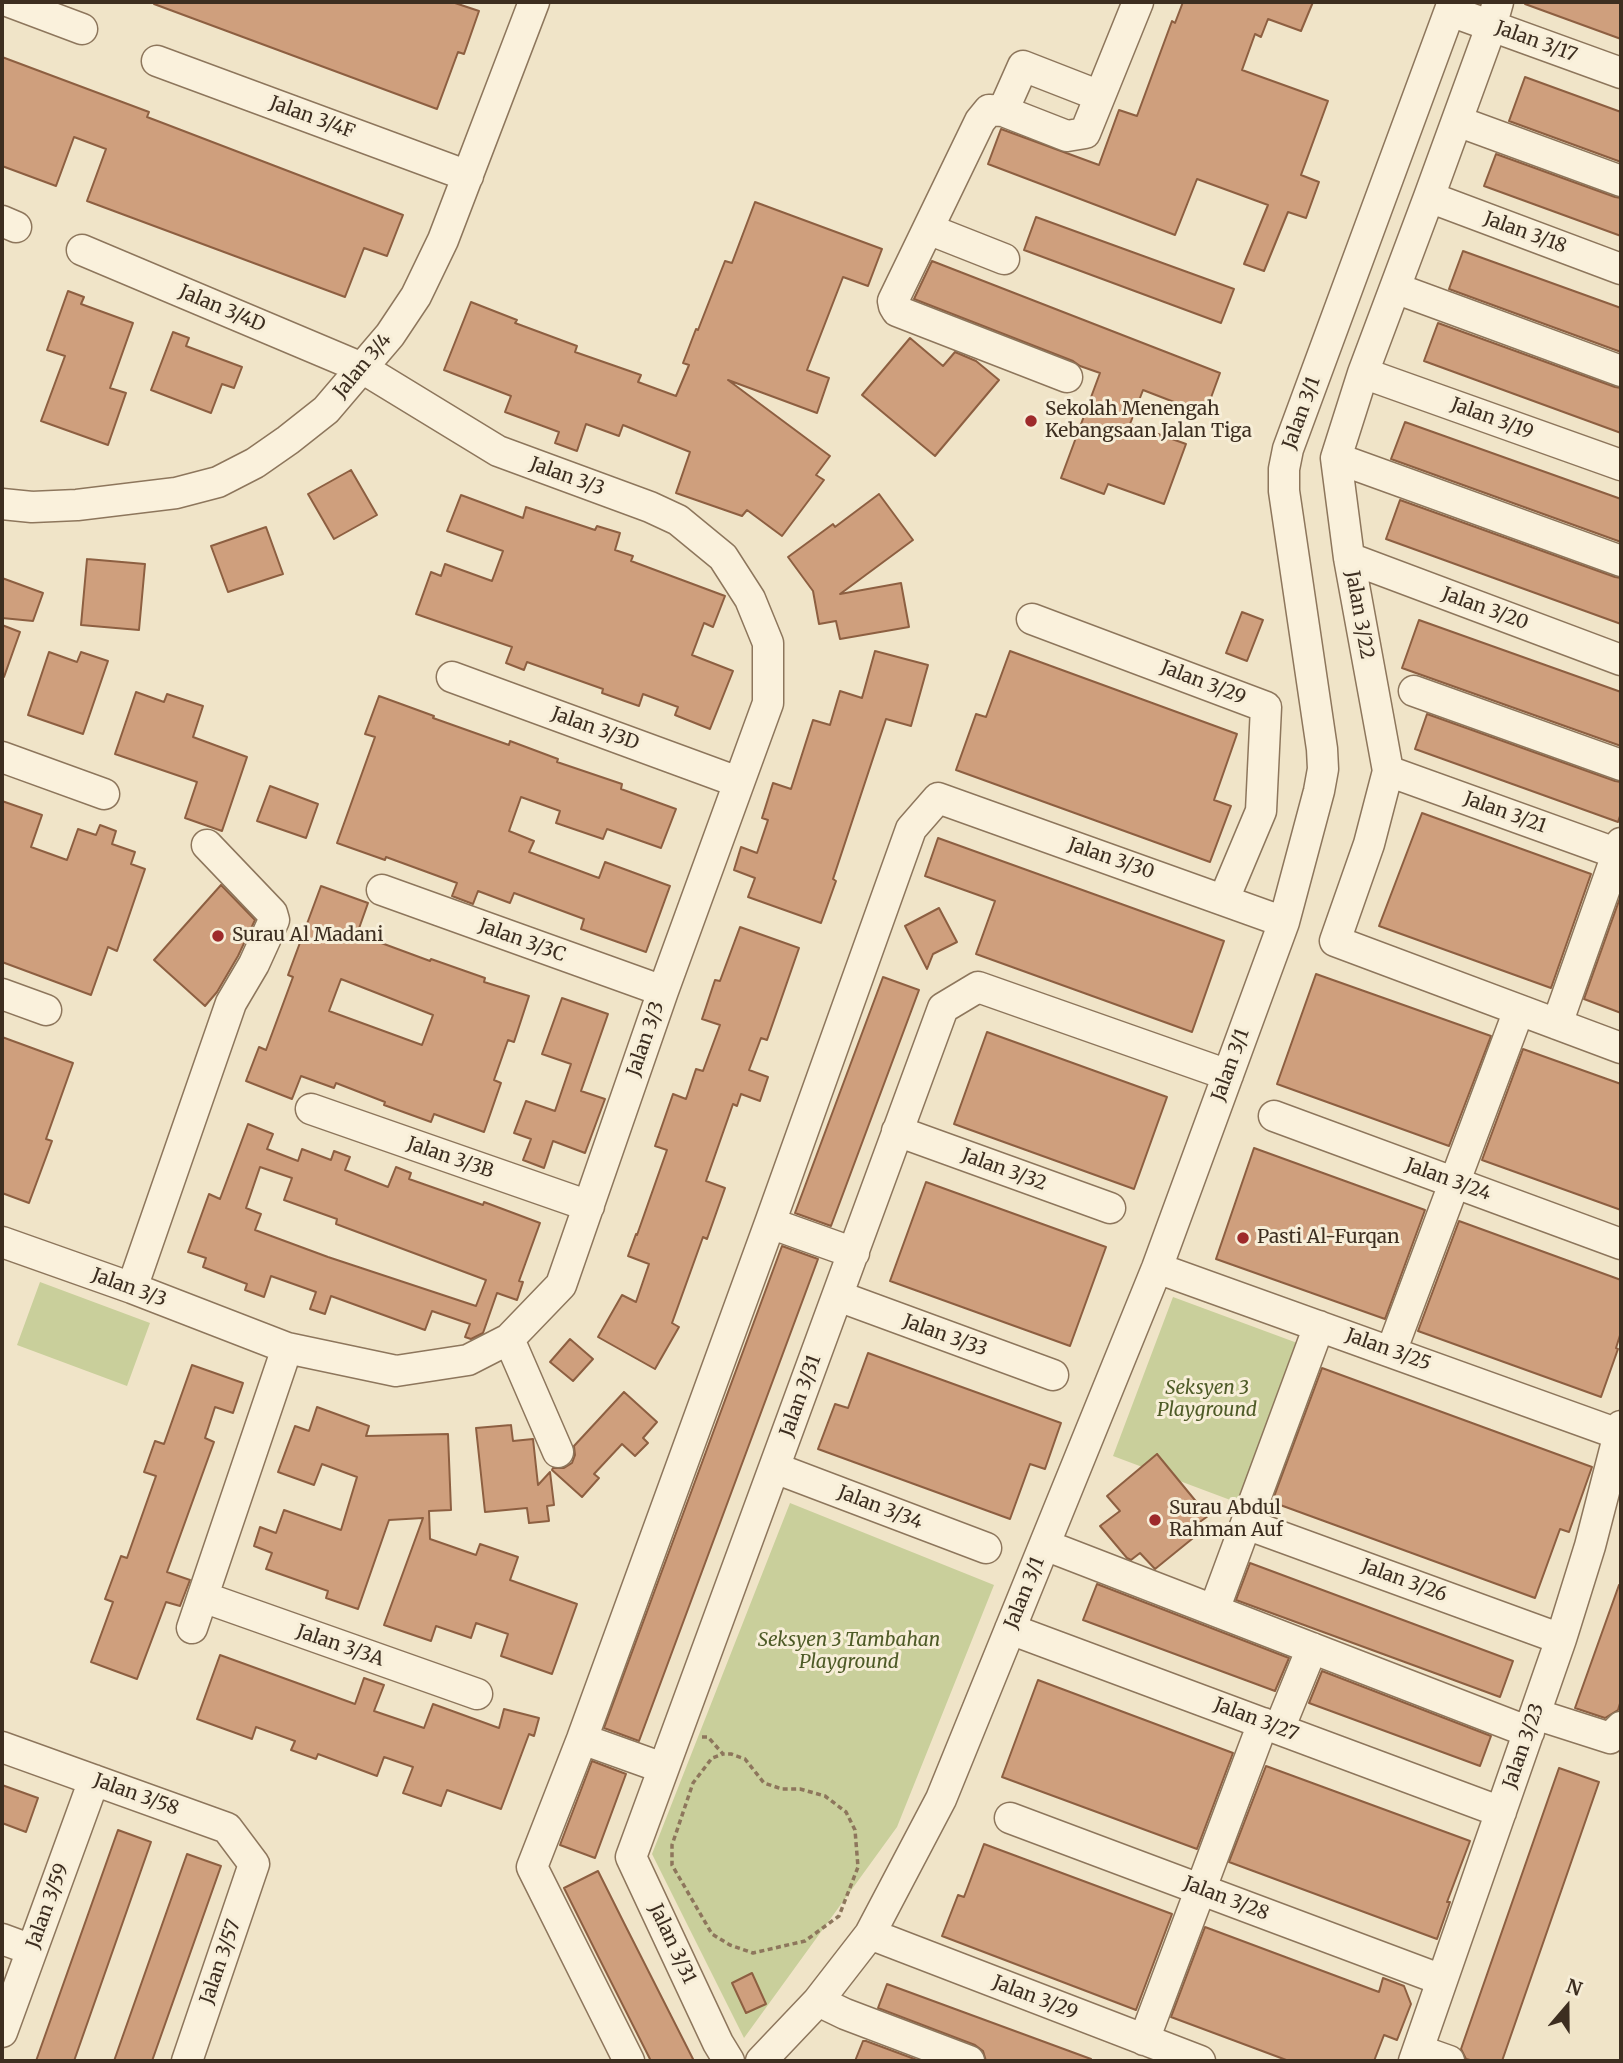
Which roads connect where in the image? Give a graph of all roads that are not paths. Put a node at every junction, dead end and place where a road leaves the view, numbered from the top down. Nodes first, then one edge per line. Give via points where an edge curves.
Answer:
1 (10, 2) edge
2 (534, 2) edge
3 (1138, 2) edge
4 (1451, 6) edge
5 (1495, 14) edge
6 (82, 29) dead end
7 (157, 61) dead end
8 (1621, 73) edge
9 (1100, 96) junction
10 (1003, 111) junction
11 (1457, 121) junction
12 (468, 176) junction
13 (1621, 181) edge
14 (1429, 197) junction
15 (928, 229) junction
16 (82, 250) dead end
17 (1004, 260) dead end
18 (1621, 268) edge
19 (1395, 288) junction
20 (362, 368) junction
21 (1621, 370) edge
22 (1363, 373) junction
23 (1068, 377) dead end
24 (410, 396) joint
25 (1336, 458) junction
26 (1621, 465) edge
27 (2, 504) edge
28 (1349, 558) junction
29 (1621, 561) edge
30 (1032, 620) dead end
31 (1621, 660) edge
32 (452, 677) dead end
33 (1414, 691) dead end
34 (2, 757) edge
35 (1621, 765) edge
36 (1388, 771) junction
37 (738, 782) junction
38 (104, 794) dead end
39 (207, 845) dead end
40 (1620, 850) edge
41 (382, 890) dead end
42 (1224, 899) junction
43 (1284, 922) junction
44 (663, 991) junction
45 (2, 994) edge
46 (46, 1010) dead end
47 (1519, 1010) junction
48 (1557, 1024) junction
49 (1621, 1048) edge
50 (1228, 1075) junction
51 (311, 1109) dead end
52 (1274, 1116) dead end
53 (897, 1132) junction
54 (1455, 1183) junction
55 (589, 1206) junction
56 (1110, 1208) dead end
57 (770, 1223) junction
58 (2, 1242) edge
59 (1621, 1244) edge
60 (853, 1253) junction
61 (1157, 1268) junction
62 (132, 1288) junction
63 (838, 1296) junction
64 (1319, 1326) junction
65 (509, 1339) junction
66 (287, 1348) junction
67 (1391, 1352) junction
68 (1053, 1376) dead end
69 (1620, 1432) edge
70 (558, 1452) dead end
71 (775, 1468) junction
72 (1246, 1524) junction
73 (1045, 1545) junction
74 (986, 1548) dead end
75 (203, 1597) junction
76 (1214, 1611) junction
77 (192, 1628) dead end
78 (1010, 1629) junction
79 (1561, 1639) junction
80 (1312, 1648) junction
81 (477, 1694) dead end
82 (1532, 1723) junction
83 (1271, 1726) junction
84 (1621, 1727) edge
85 (582, 1739) junction
86 (2, 1747) edge
87 (663, 1768) junction
88 (94, 1780) junction
89 (1501, 1812) junction
90 (1010, 1818) dead end
91 (254, 1864) joint
92 (1200, 1889) junction
93 (870, 1934) junction
94 (2, 1939) edge
95 (32, 1950) junction
96 (1442, 1980) junction
97 (818, 2001) junction
98 (2, 2032) edge
99 (1156, 2049) edge
100 (1416, 2056) edge
101 (187, 2061) edge
102 (629, 2061) edge
103 (729, 2061) edge
104 (761, 2061) edge
105 (969, 2061) edge
106 (1200, 2061) edge
107 (1449, 2061) edge

1 - 6 street
2 - 12 street, Jalan 3/4
3 - 9 street
4 - 5 street, Jalan 3/17
4 - 43 street, Jalan 3/1 via 1283,469 1322,749 1319,791
5 - 8 street, Jalan 3/17
5 - 11 street, Jalan 3/22
7 - 12 street, Jalan 3/4F
9 - 10 street via 1085,133 1066,136
9 - 10 street via 1023,66
10 - 15 street via 989,110 980,121
11 - 13 street
11 - 14 street, Jalan 3/22
12 - 20 street, Jalan 3/4 via 416,296
14 - 18 street, Jalan 3/18
14 - 19 street, Jalan 3/22
15 - 17 street
15 - 23 street via 893,300 897,311
16 - 20 street, Jalan 3/4D
19 - 21 street
19 - 22 street, Jalan 3/22
20 - 24 street, Jalan 3/4D
20 - 27 street, Jalan 3/4 via 326,410 289,440 218,481 176,493 77,505 32,508
22 - 25 street, Jalan 3/22
22 - 26 street, Jalan 3/19
24 - 37 street, Jalan 3/3 via 498,451 678,520 723,557 750,598 768,643 768,703
25 - 28 street, Jalan 3/22
25 - 29 street
28 - 31 street, Jalan 3/20
28 - 36 street, Jalan 3/22
30 - 42 street, Jalan 3/29 via 1266,707 1261,811
32 - 37 street, Jalan 3/3D
33 - 35 street
34 - 38 street
36 - 40 street, Jalan 3/21
36 - 47 street, Jalan 3/22 via 1369,844 1335,941
37 - 44 street, Jalan 3/3
39 - 62 street via 274,920 231,1003
40 - 48 street
41 - 44 street, Jalan 3/3C
42 - 43 street, Jalan 3/30
42 - 57 street, Jalan 3/30 via 938,797 911,829
43 - 50 street, Jalan 3/1
44 - 55 street, Jalan 3/3
45 - 46 street
47 - 48 street, Jalan 3/22
47 - 54 street
48 - 49 street, Jalan 3/22
50 - 53 street, Jalan 3/31 via 978,987 943,1009
50 - 61 street, Jalan 3/1
51 - 55 street, Jalan 3/3B
52 - 54 street, Jalan 3/24
53 - 56 street, Jalan 3/32
53 - 60 street, Jalan 3/31
54 - 59 street, Jalan 3/24
54 - 67 street
55 - 65 street, Jalan 3/3 via 561,1284
57 - 60 street
57 - 85 street
58 - 62 street, Jalan 3/3
60 - 63 street, Jalan 3/31
61 - 64 street, Jalan 3/25
61 - 73 street, Jalan 3/1
62 - 66 street, Jalan 3/3
63 - 68 street, Jalan 3/33
63 - 71 street, Jalan 3/31
64 - 67 street, Jalan 3/25
64 - 72 street
65 - 66 street, Jalan 3/3 via 468,1360 396,1371
65 - 70 street
66 - 75 street
67 - 69 street, Jalan 3/25
69 - 79 street, Jalan 3/23
71 - 74 street, Jalan 3/34
71 - 87 street, Jalan 3/31
72 - 76 street
72 - 79 street, Jalan 3/26
73 - 76 street
73 - 78 street, Jalan 3/1
75 - 77 street
75 - 81 street, Jalan 3/3A
76 - 80 street
78 - 83 street, Jalan 3/27
78 - 93 street, Jalan 3/1 via 942,1799
79 - 82 street, Jalan 3/23
80 - 82 street
80 - 83 street
82 - 84 street via 1610,1738
82 - 89 street, Jalan 3/23
83 - 89 street, Jalan 3/27
83 - 92 street
85 - 87 street
85 - 102 street via 532,1867
86 - 88 street, Jalan 3/58
87 - 103 street, Jalan 3/31 via 631,1857
88 - 91 street, Jalan 3/58 via 228,1828
88 - 95 street, Jalan 3/59
89 - 96 street, Jalan 3/23
90 - 92 street, Jalan 3/28
91 - 101 street, Jalan 3/57
92 - 96 street, Jalan 3/28
92 - 99 street
93 - 97 street, Jalan 3/1
93 - 99 street, Jalan 3/29
94 - 95 street
95 - 98 street, Jalan 3/59
96 - 100 street, Jalan 3/23
97 - 104 street, Jalan 3/1
97 - 105 street
99 - 106 street, Jalan 3/29
100 - 107 street

